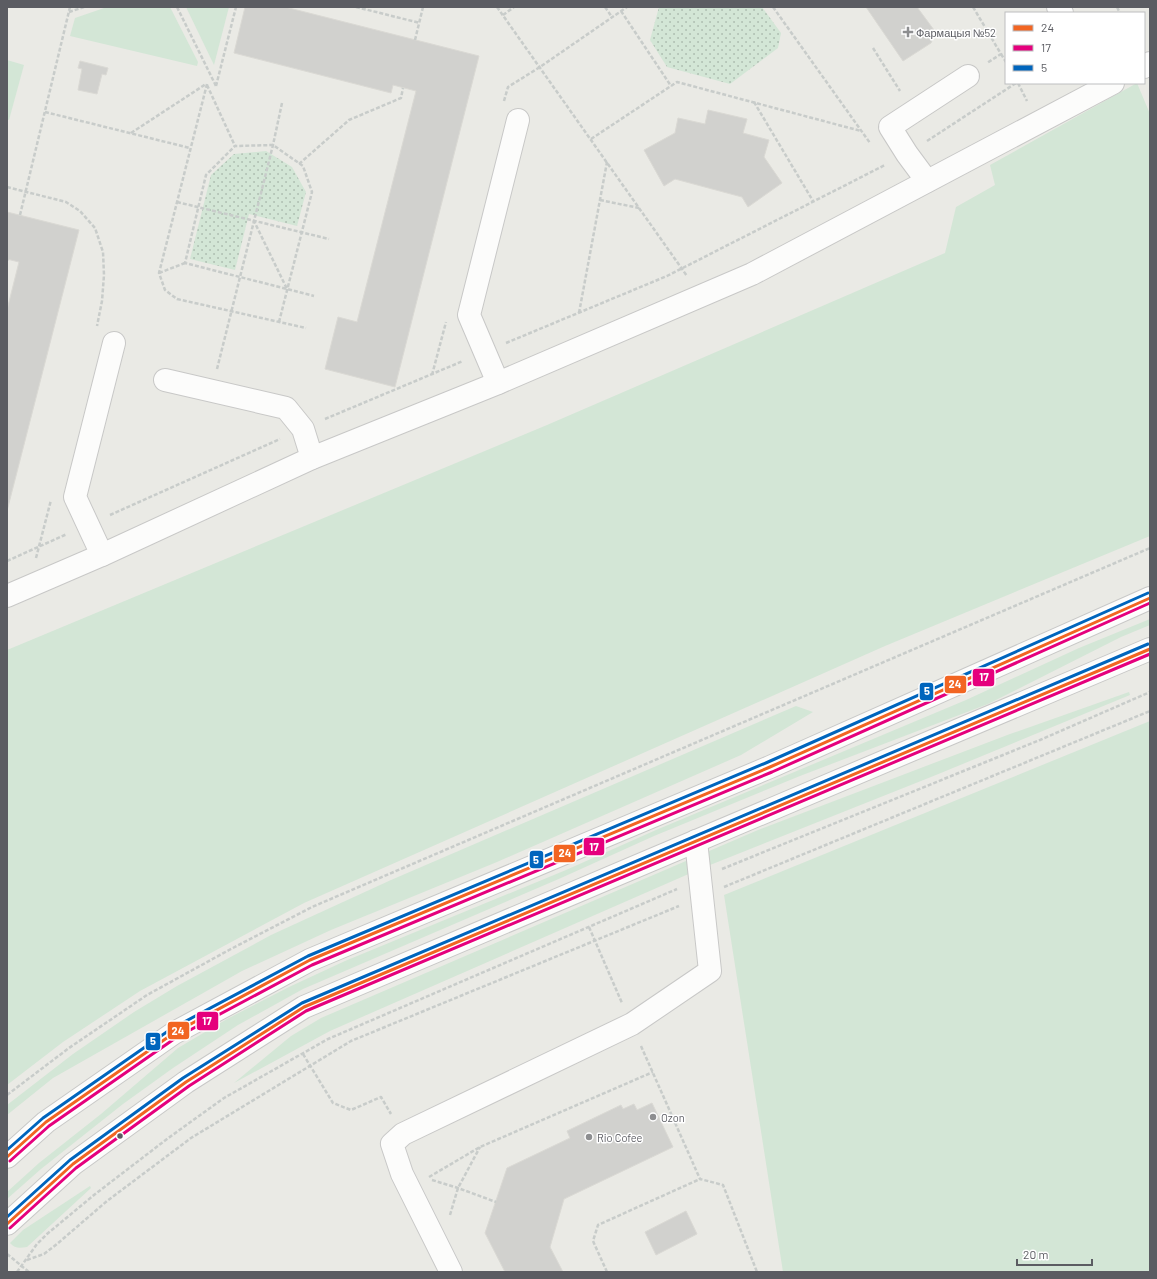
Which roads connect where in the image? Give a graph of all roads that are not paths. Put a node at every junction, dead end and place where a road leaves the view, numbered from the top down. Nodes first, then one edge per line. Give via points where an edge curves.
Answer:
1 (968, 76) dead end
2 (1104, 85) edge
3 (518, 120) dead end
4 (927, 181) junction
5 (114, 343) dead end
6 (165, 380) dead end
7 (498, 383) junction
8 (312, 458) junction
9 (102, 555) junction
10 (7, 596) edge
11 (1150, 598) edge
12 (1150, 649) edge
13 (696, 841) junction
14 (7, 1157) edge
15 (7, 1224) edge
16 (451, 1272) edge

1 - 4 street via 890,127
2 - 4 street
3 - 7 street via 468,316
4 - 7 street via 752,274
5 - 9 street via 75,497
6 - 8 street via 286,408 303,429
7 - 8 street
8 - 9 street
9 - 10 street
11 - 14 street via 770,767 310,960 174,1033 46,1122
12 - 13 street
13 - 15 street via 304,1007 186,1082 73,1164
13 - 16 street via 710,971 632,1024 403,1134 392,1144 402,1174

